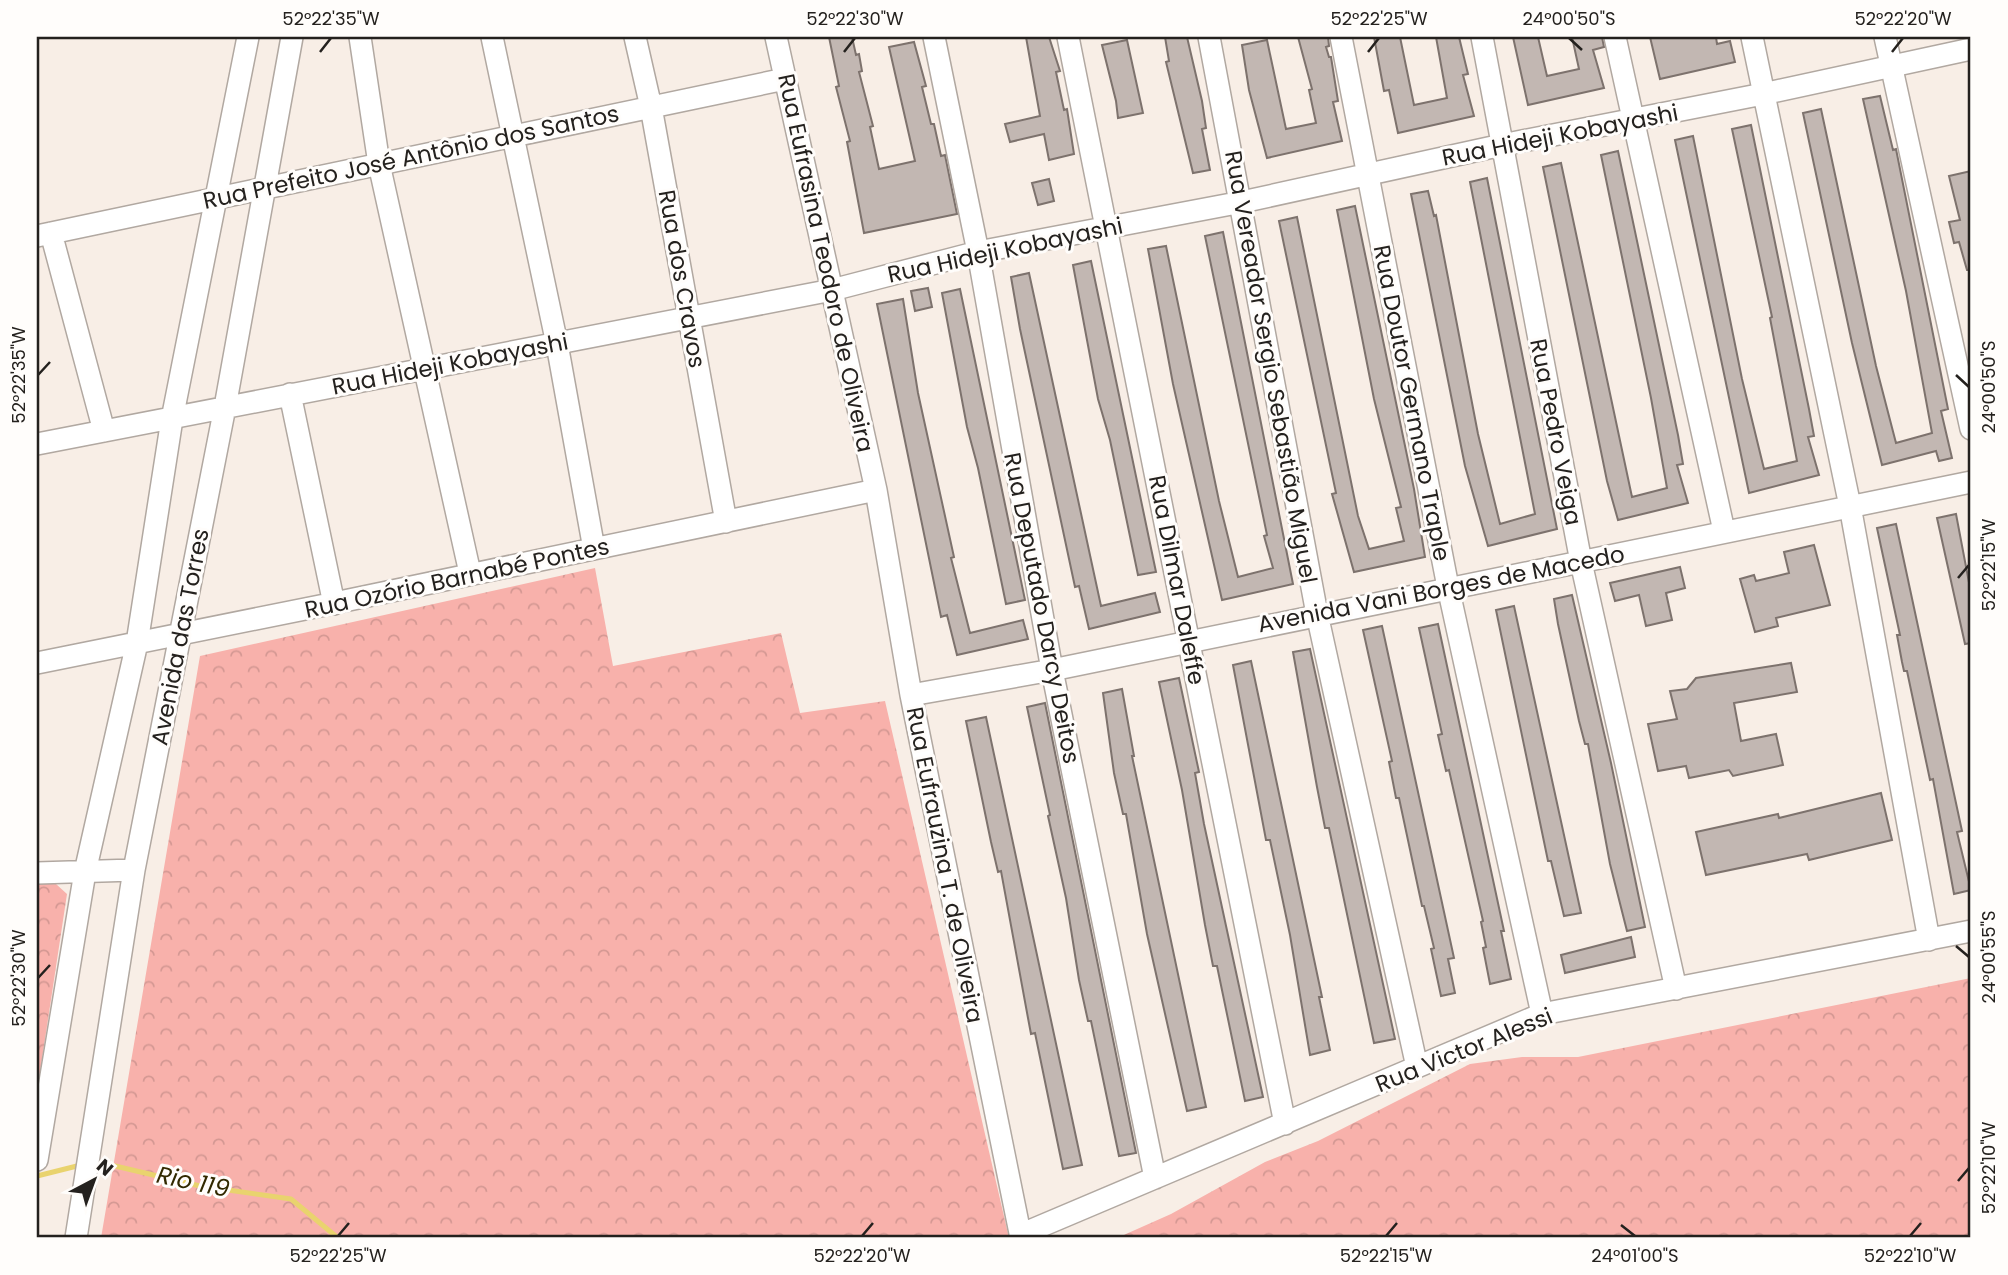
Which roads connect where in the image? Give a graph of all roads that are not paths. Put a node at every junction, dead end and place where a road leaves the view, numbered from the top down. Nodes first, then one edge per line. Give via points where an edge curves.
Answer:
1 (248, 37) edge
2 (292, 37) edge
3 (360, 37) edge
4 (492, 37) edge
5 (635, 37) edge
6 (776, 37) edge
7 (934, 37) edge
8 (1068, 37) edge
9 (1209, 37) edge
10 (1341, 37) edge
11 (1482, 37) edge
12 (1615, 37) edge
13 (1752, 37) edge
14 (1885, 37) edge
15 (1971, 49) edge
16 (1891, 65) junction
17 (785, 79) junction
18 (1763, 94) junction
19 (651, 107) junction
20 (1632, 120) junction
21 (513, 136) junction
22 (1502, 145) junction
23 (379, 163) junction
24 (1367, 175) junction
25 (265, 188) junction
26 (216, 197) junction
27 (1242, 202) junction
28 (1106, 227) junction
29 (44, 234) edge
30 (978, 252) junction
31 (832, 290) junction
32 (690, 318) junction
33 (557, 344) junction
34 (425, 369) junction
35 (290, 394) junction
36 (225, 407) junction
37 (172, 419) junction
38 (1971, 429) edge
39 (104, 431) junction
40 (37, 444) edge
41 (1971, 482) edge
42 (876, 490) junction
43 (1850, 506) junction
44 (726, 522) junction
45 (1724, 531) junction
46 (594, 549) junction
47 (1581, 562) junction
48 (470, 573) junction
49 (1448, 587) junction
50 (334, 604) junction
51 (1317, 614) junction
52 (180, 636) junction
53 (1188, 639) junction
54 (137, 643) junction
55 (37, 663) edge
56 (1052, 670) junction
57 (911, 695) junction
58 (134, 870) junction
59 (85, 872) junction
60 (37, 873) edge
61 (1971, 931) edge
62 (1929, 940) junction
63 (1676, 989) junction
64 (1542, 1014) junction
65 (1417, 1067) junction
66 (1285, 1124) junction
67 (37, 1159) edge
68 (1155, 1178) junction
69 (1020, 1236) edge
70 (76, 1238) edge

1 - 26 street, Avenida das Torres
2 - 25 street, Avenida das Torres
3 - 23 street
4 - 21 street
5 - 19 street, Rua dos Cravos
6 - 17 street, Rua Eufrasina Teodoro de Oliveira
7 - 30 street, Rua Deputado Darcy Deitos
8 - 28 street, Rua Dilmar Daleffe
9 - 27 street, Rua Vereador Sergio Sebastião Miguel
10 - 24 street, Rua Doutor Germano Traple
11 - 22 street, Rua Pedro Veiga
12 - 20 street
13 - 18 street
14 - 16 street
15 - 16 street, Rua Hideji Kobayashi
16 - 18 street, Rua Hideji Kobayashi
16 - 38 street
17 - 19 street, Rua Prefeito José Antônio dos Santos
17 - 31 street, Rua Eufrasina Teodoro de Oliveira
18 - 20 street, Rua Hideji Kobayashi
18 - 43 street
19 - 21 street, Rua Prefeito José Antônio dos Santos
19 - 32 street, Rua dos Cravos
20 - 22 street, Rua Hideji Kobayashi
20 - 45 street
21 - 23 street, Rua Prefeito José Antônio dos Santos
21 - 33 street
22 - 24 street, Rua Hideji Kobayashi
22 - 47 street, Rua Pedro Veiga
23 - 25 street, Rua Prefeito José Antônio dos Santos
23 - 34 street
24 - 27 street, Rua Hideji Kobayashi
24 - 49 street, Rua Doutor Germano Traple
25 - 26 street, Rua Prefeito José Antônio dos Santos
25 - 36 street, Avenida das Torres
26 - 29 street, Rua Prefeito José Antônio dos Santos
26 - 37 street, Avenida das Torres
27 - 28 street, Rua Hideji Kobayashi
27 - 51 street, Rua Vereador Sergio Sebastião Miguel
28 - 30 street, Rua Hideji Kobayashi
28 - 53 street, Rua Dilmar Daleffe
29 - 39 street
30 - 31 street, Rua Hideji Kobayashi
30 - 56 street, Rua Deputado Darcy Deitos
31 - 32 street, Rua Hideji Kobayashi
31 - 42 street, Rua Eufrasina Teodoro de Oliveira
32 - 33 street, Rua Hideji Kobayashi
32 - 44 street, Rua dos Cravos
33 - 34 street, Rua Hideji Kobayashi
33 - 46 street
34 - 35 street, Rua Hideji Kobayashi
34 - 48 street
35 - 36 street, Rua Hideji Kobayashi
35 - 50 street
36 - 37 street, Rua Hideji Kobayashi
36 - 52 street, Avenida das Torres
37 - 39 street, Rua Hideji Kobayashi
37 - 54 street, Avenida das Torres
39 - 40 street, Rua Hideji Kobayashi
41 - 43 street, Avenida Vani Borges de Macedo
42 - 44 street, Rua Ozório Barnabé Pontes
42 - 57 street, Rua Eufrauzina T. de Oliveira
43 - 45 street, Avenida Vani Borges de Macedo
43 - 62 street
44 - 46 street, Rua Ozório Barnabé Pontes
45 - 47 street, Avenida Vani Borges de Macedo
46 - 48 street, Rua Ozório Barnabé Pontes
47 - 49 street, Avenida Vani Borges de Macedo
47 - 63 street, Rua Pedro Veiga
48 - 50 street, Rua Ozório Barnabé Pontes
49 - 51 street, Avenida Vani Borges de Macedo
49 - 64 street, Rua Doutor Germano Traple
50 - 52 street, Rua Ozório Barnabé Pontes
51 - 53 street, Avenida Vani Borges de Macedo
51 - 65 street, Rua Vereador Sergio Sebastião Miguel
52 - 54 street, Rua Ozório Barnabé Pontes
52 - 58 street, Avenida das Torres
53 - 56 street, Avenida Vani Borges de Macedo
53 - 66 street, Rua Dilmar Daleffe
54 - 55 street, Rua Ozório Barnabé Pontes
54 - 59 street, Avenida das Torres
56 - 57 street, Avenida Vani Borges de Macedo
56 - 68 street, Rua Deputado Darcy Deitos
57 - 69 street, Rua Eufrauzina T. de Oliveira
58 - 59 street
58 - 70 street, Avenida das Torres
59 - 60 street
59 - 67 street, Avenida das Torres
61 - 62 street, Rua Victor Alessi
62 - 63 street, Rua Victor Alessi
63 - 64 street, Rua Victor Alessi
64 - 65 street, Rua Victor Alessi
65 - 66 street, Rua Victor Alessi
66 - 68 street, Rua Victor Alessi
68 - 69 street, Rua Victor Alessi

